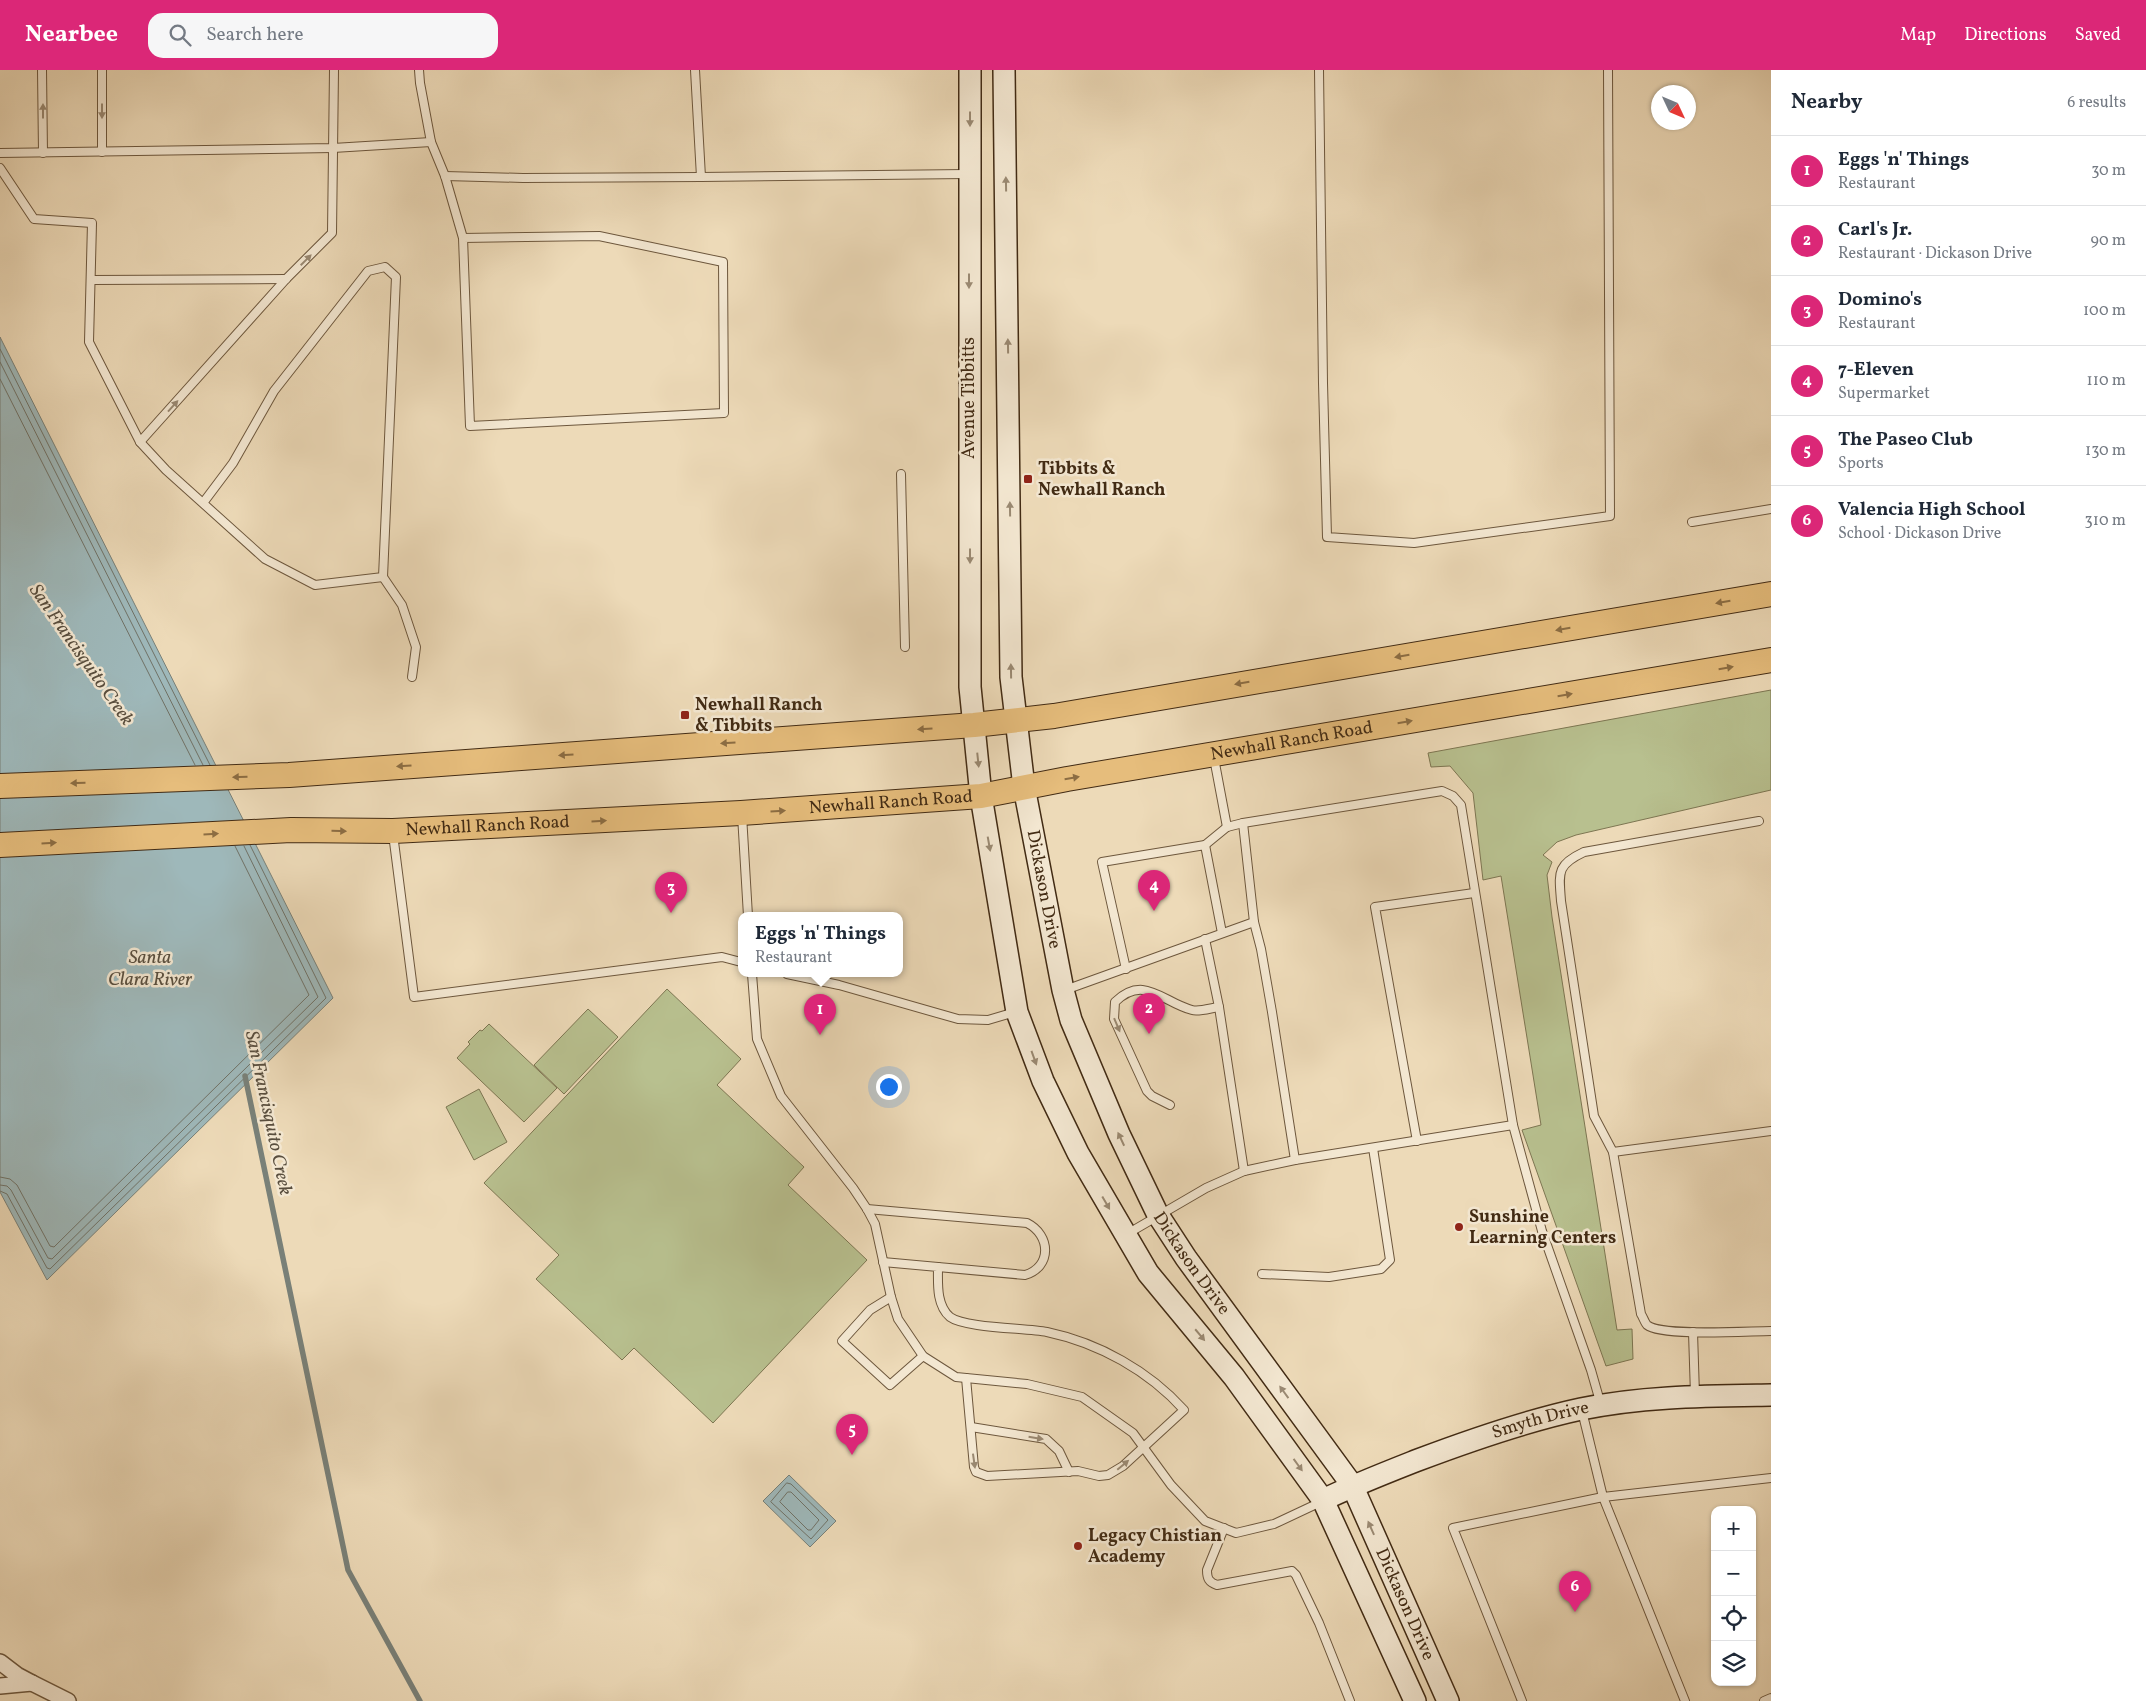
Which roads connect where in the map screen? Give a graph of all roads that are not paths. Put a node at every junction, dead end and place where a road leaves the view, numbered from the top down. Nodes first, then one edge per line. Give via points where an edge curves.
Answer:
1 (42, 70) edge
2 (102, 70) edge
3 (334, 70) edge
4 (419, 70) edge
5 (695, 70) edge
6 (970, 70) edge
7 (1004, 70) edge
8 (1320, 70) edge
9 (1608, 70) edge
10 (431, 142) junction
11 (333, 148) junction
12 (102, 152) junction
13 (0, 153) edge
14 (43, 153) junction
15 (0, 168) edge
16 (970, 174) junction
17 (445, 176) junction
18 (701, 177) junction
19 (463, 238) junction
20 (286, 279) junction
21 (91, 280) junction
22 (140, 442) junction
23 (901, 474) dead end
24 (203, 503) junction
25 (1771, 509) edge
26 (1692, 522) dead end
27 (383, 577) junction
28 (1771, 594) edge
29 (905, 646) dead end
30 (1771, 660) edge
31 (412, 677) dead end
32 (1016, 720) junction
33 (974, 725) junction
34 (1214, 754) junction
35 (0, 786) edge
36 (1024, 787) junction
37 (981, 796) junction
38 (742, 813) junction
39 (1759, 822) dead end
40 (1243, 823) junction
41 (1227, 827) junction
42 (393, 831) junction
43 (0, 845) edge
44 (1205, 845) junction
45 (1474, 893) junction
46 (748, 912) edge
47 (1254, 922) junction
48 (1222, 933) junction
49 (1206, 940) junction
50 (738, 961) edge
51 (1126, 969) junction
52 (752, 977) edge
53 (801, 977) edge
54 (1063, 990) junction
55 (1219, 1007) junction
56 (1017, 1012) junction
57 (1170, 1104) dead end
58 (1513, 1125) junction
59 (1771, 1130) edge
60 (1417, 1141) junction
61 (1373, 1148) junction
62 (1613, 1152) junction
63 (1295, 1160) junction
64 (1244, 1171) junction
65 (867, 1209) junction
66 (1158, 1215) junction
67 (1125, 1235) junction
68 (883, 1262) junction
69 (938, 1267) junction
70 (1262, 1274) dead end
71 (891, 1297) junction
72 (1771, 1331) edge
73 (1693, 1332) junction
74 (923, 1356) junction
75 (966, 1378) junction
76 (1695, 1396) junction
77 (1771, 1396) edge
78 (1591, 1408) junction
79 (971, 1427) junction
80 (1143, 1447) junction
81 (1069, 1472) junction
82 (1771, 1478) edge
83 (1352, 1485) junction
84 (1603, 1497) junction
85 (1323, 1500) junction
86 (1224, 1528) junction
87 (0, 1662) edge
88 (32, 1683) junction
89 (0, 1686) edge
90 (1771, 1698) edge
91 (68, 1701) edge
92 (1350, 1701) edge
93 (1415, 1701) edge
94 (1448, 1701) edge
95 (1522, 1701) edge
96 (1685, 1701) edge
97 (1764, 1701) edge

14 -> 1 lane
2 -> 12 lane
3 - 11 lane
4 - 10 lane
5 - 18 lane
6 -> 16 street, Avenue Tibbitts
32 -> 7 street via 1011,677
8 - 9 lane via 1327,537 1414,543 1610,516
10 - 11 lane
10 - 17 lane
11 - 12 lane
20 -> 11 lane via 332,233
12 - 14 lane
13 - 14 lane
15 - 21 lane via 34,219 92,223
16 - 18 lane
16 -> 33 street, Avenue Tibbitts via 970,672
17 - 18 lane
17 - 19 lane
19 - 19 lane via 599,236 723,262 724,413 470,426
20 - 21 lane
22 -> 20 lane
21 - 22 lane via 89,342
22 - 24 lane
23 - 29 lane
24 - 27 lane via 265,559 315,585
24 - 27 lane via 233,464 274,391 368,272 386,267 396,277
25 - 26 lane
27 - 31 lane via 402,605 416,647
28 -> 32 main road
34 -> 30 main road, Newhall Ranch Road
32 - 33 main road
32 - 36 street, Dickason Drive
33 -> 35 main road via 289,775
33 -> 37 street, Avenue Tibbitts
36 -> 34 main road, Newhall Ranch Road
34 - 41 lane
36 - 37 main road, Newhall Ranch Road
36 - 54 street, Dickason Drive
38 -> 37 main road, Newhall Ranch Road
37 -> 56 street, Dickason Drive
42 -> 38 main road, Newhall Ranch Road
38 - 46 lane
39 - 62 lane via 1584,852 1568,859 1559,875 1594,1116
40 - 41 lane
40 - 45 lane via 1442,791 1461,805
40 - 47 lane
41 - 44 lane
43 -> 42 main road, Newhall Ranch Road via 290,830
42 - 50 lane via 414,997 722,957
44 - 48 lane
44 - 51 lane via 1102,862
45 - 58 lane
45 - 60 lane via 1375,907
47 - 48 lane
47 - 63 lane
48 - 49 lane
49 - 51 lane
49 - 55 lane
51 - 54 lane
52 - 65 lane via 757,1039 781,1096
53 - 56 lane via 958,1019 988,1020
66 -> 54 street, Dickason Drive via 1118,1134 1070,1020
55 -> 57 lane via 1193,1010 1150,990 1139,989 1122,995 1115,1002 1114,1019 1147,1090 1152,1096
55 - 64 lane
56 -> 67 street, Dickason Drive via 1043,1081 1078,1153
58 - 60 lane
58 - 78 lane via 1542,1231 1591,1370
59 - 62 lane
60 - 61 lane
61 - 63 lane
61 - 70 lane via 1390,1260 1381,1268 1329,1277
62 - 73 lane via 1641,1314 1647,1324 1659,1329
63 - 64 lane
64 - 66 lane via 1222,1179
65 - 68 lane
65 - 69 lane via 1027,1223 1036,1227 1042,1236 1045,1250 1042,1264 1035,1272 1024,1275
66 - 67 lane
83 -> 66 street, Dickason Drive
67 -> 85 street, Dickason Drive via 1148,1273 1234,1377
68 - 69 lane
68 - 71 lane
69 - 80 lane via 940,1301 950,1317 975,1324 1047,1332 1087,1344 1119,1359 1160,1386 1184,1410
71 - 74 lane via 898,1319
71 - 74 lane via 870,1310 842,1341 890,1385
72 - 73 lane
73 - 76 lane
74 - 75 lane via 956,1377
75 - 79 lane
75 - 80 lane via 1027,1384 1082,1397 1133,1434
76 - 77 street, Smyth Drive
76 - 78 street, Smyth Drive
78 - 83 street, Smyth Drive via 1513,1427
78 - 84 lane
79 -> 81 lane via 1046,1440 1059,1451
79 -> 81 lane via 974,1467 982,1475
81 -> 80 lane via 1108,1475
80 - 86 lane via 1171,1485 1205,1521
82 - 84 lane
83 - 85 street, Smyth Drive
94 -> 83 street, Dickason Drive
84 - 95 lane via 1453,1528
84 - 96 lane
85 - 86 lane via 1274,1524 1236,1533
85 - 93 street, Dickason Drive
86 - 92 lane via 1207,1577 1217,1585 1292,1571 1319,1623
87 - 88 street
88 - 89 street
88 - 91 street
90 - 97 lane

